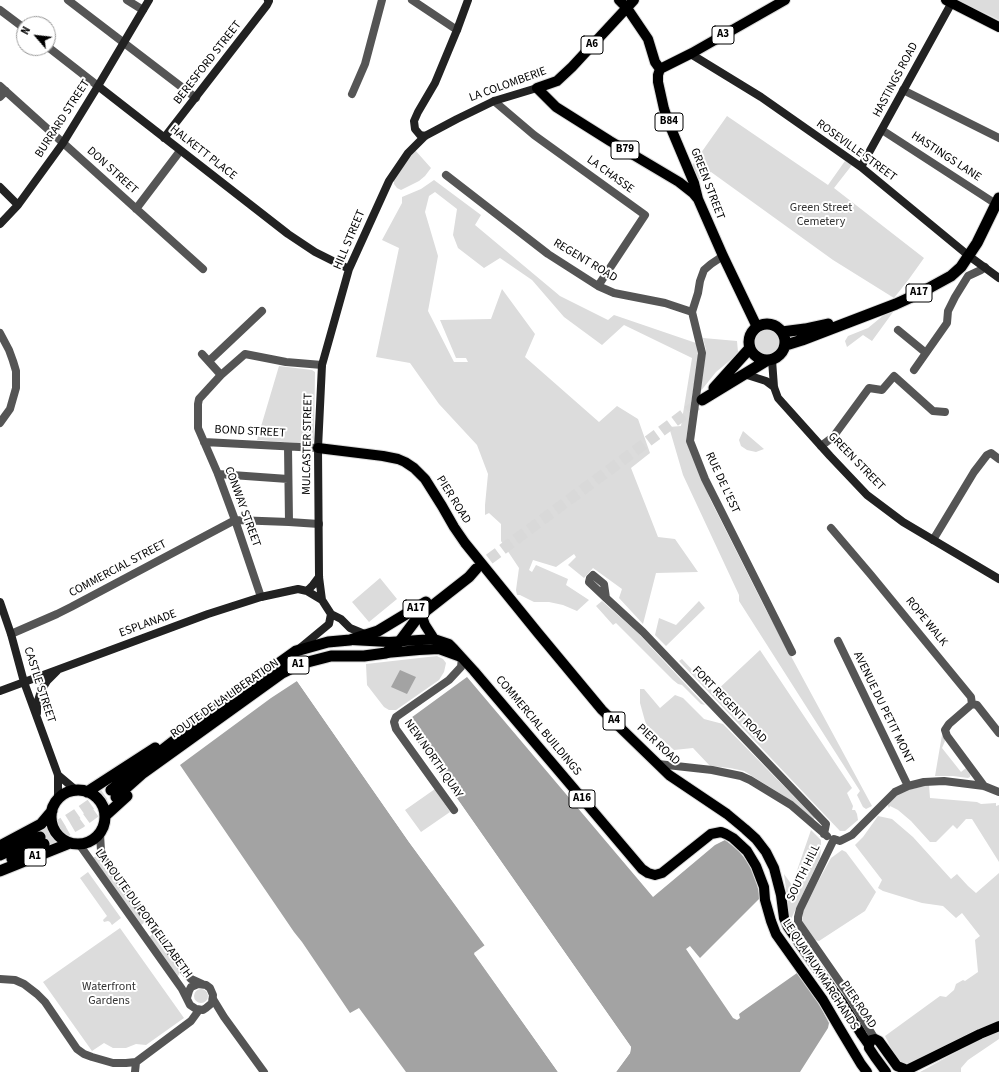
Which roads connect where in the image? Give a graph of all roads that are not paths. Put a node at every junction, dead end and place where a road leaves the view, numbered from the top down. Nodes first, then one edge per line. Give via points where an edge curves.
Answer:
1 (68, 0) edge
2 (127, 0) edge
3 (149, 0) edge
4 (269, 0) edge
5 (382, 0) edge
6 (412, 0) edge
7 (468, 0) edge
8 (619, 0) edge
9 (634, 0) edge
10 (785, 0) edge
11 (949, 2) edge
12 (627, 8) junction
13 (0, 10) edge
14 (143, 10) junction
15 (16, 22) edge
16 (999, 27) edge
17 (457, 30) junction
18 (123, 43) junction
19 (56, 53) edge
20 (692, 53) junction
21 (660, 68) junction
22 (98, 86) junction
23 (537, 88) junction
24 (903, 90) junction
25 (2, 91) edge
26 (352, 94) dead end
27 (196, 98) junction
28 (494, 101) junction
29 (882, 130) junction
30 (425, 136) junction
31 (164, 138) junction
32 (999, 138) edge
33 (63, 143) junction
34 (180, 151) junction
35 (861, 167) junction
36 (690, 173) junction
37 (446, 175) dead end
38 (679, 182) junction
39 (0, 187) edge
40 (698, 199) junction
41 (998, 201) edge
42 (18, 205) junction
43 (136, 210) junction
44 (0, 224) edge
45 (723, 256) junction
46 (969, 256) junction
47 (985, 267) junction
48 (203, 269) dead end
49 (349, 269) junction
50 (999, 278) edge
51 (598, 286) junction
52 (262, 311) dead end
53 (692, 312) junction
54 (860, 317) junction
55 (757, 327) junction
56 (898, 330) dead end
57 (782, 332) junction
58 (0, 333) edge
59 (786, 345) junction
60 (750, 348) junction
61 (926, 353) junction
62 (202, 354) dead end
63 (769, 360) junction
64 (209, 361) junction
65 (322, 365) junction
66 (914, 370) dead end
67 (744, 374) junction
68 (221, 375) junction
69 (774, 387) junction
70 (945, 412) dead end
71 (0, 423) edge
72 (204, 442) junction
73 (288, 446) junction
74 (821, 446) junction
75 (318, 448) junction
76 (999, 459) edge
77 (218, 474) junction
78 (288, 479) junction
79 (235, 520) junction
80 (289, 522) junction
81 (319, 524) junction
82 (831, 528) dead end
83 (933, 540) junction
84 (319, 577) junction
85 (999, 579) edge
86 (307, 591) junction
87 (261, 597) junction
88 (606, 598) dead end
89 (322, 600) junction
90 (0, 602) edge
91 (332, 614) junction
92 (421, 614) junction
93 (11, 634) junction
94 (367, 635) junction
95 (434, 639) junction
96 (350, 640) junction
97 (400, 641) junction
98 (838, 641) dead end
99 (296, 652) junction
100 (792, 652) dead end
101 (386, 653) junction
102 (462, 658) junction
103 (59, 669) junction
104 (24, 682) junction
105 (0, 691) edge
106 (972, 704) junction
107 (211, 712) junction
108 (225, 715) junction
109 (37, 718) junction
110 (999, 733) edge
111 (658, 764) junction
112 (58, 775) junction
113 (908, 786) junction
114 (984, 786) junction
115 (82, 791) junction
116 (999, 792) edge
117 (58, 799) junction
118 (454, 810) dead end
119 (52, 811) junction
120 (105, 816) junction
121 (721, 832) joint
122 (100, 834) junction
123 (824, 834) junction
124 (834, 839) junction
125 (74, 844) junction
126 (0, 846) edge
127 (0, 855) edge
128 (0, 865) edge
129 (0, 871) edge
130 (0, 979) edge
131 (202, 984) junction
132 (187, 998) junction
133 (213, 999) junction
134 (203, 1009) junction
135 (224, 1017) junction
136 (999, 1026) edge
137 (872, 1042) junction
138 (136, 1062) junction
139 (135, 1072) edge
140 (264, 1072) edge
141 (867, 1072) edge
142 (886, 1072) edge

1 - 18 street
2 - 14 street
3 - 14 main road, BURRARD STREET
4 - 27 main road, BERESFORD STREET
5 - 26 street via 365,64
6 - 17 street
7 - 17 main road
8 - 12 main road
9 - 12 main road, A6
10 - 20 main road, A3
11 - 16 main road
11 - 24 main road, HASTINGS ROAD
12 - 21 main road via 648,39 655,62
12 - 23 main road, LA COLOMBERIE / A6 via 557,81
13 - 15 street
14 - 18 main road, BURRARD STREET
17 - 30 main road via 435,83 414,121 415,129 420,135
18 - 22 main road, BURRARD STREET
18 - 27 street
19 - 22 street, HALKETT PLACE
20 - 21 main road, A3
20 - 35 main road, ROSEVILLE STREET via 761,97
21 - 36 main road, GREEN STREET / B84 via 658,82 664,109
22 - 31 main road, HALKETT PLACE
22 - 33 main road, BURRARD STREET
23 - 28 main road, LA COLOMBERIE
23 - 38 main road, B79 via 556,107
24 - 29 main road, HASTINGS ROAD
24 - 32 street
25 - 33 street, DON STREET
27 - 31 main road, BERESFORD STREET
28 - 30 main road, LA COLOMBERIE
28 - 51 street, LA CHASSE via 534,135 645,215
29 - 35 main road, HASTINGS ROAD
29 - 41 street, HASTINGS LANE
30 - 49 main road, HILL STREET via 408,153 389,181
31 - 34 main road, HALKETT PLACE
33 - 42 main road, BURRARD STREET
33 - 43 street, DON STREET
34 - 43 street
34 - 49 main road, HALKETT PLACE via 288,234 315,252
35 - 46 main road, ROSEVILLE STREET
36 - 38 main road via 684,181
36 - 40 main road, GREEN STREET / B84
37 - 51 street, REGENT ROAD via 548,254
38 - 40 main road, B79
39 - 42 main road
40 - 45 main road, GREEN STREET / B79
41 - 46 highway, A17
42 - 44 main road, BURRARD STREET
43 - 48 street, DON STREET
45 - 53 street via 704,270
45 - 55 main road, GREEN STREET / B79
46 - 47 main road, ROSEVILLE STREET
46 - 54 highway, A17 via 950,276 914,296
47 - 50 main road, ROSEVILLE STREET
47 - 61 street via 968,276 954,297 948,311 947,323
49 - 65 main road, HILL STREET
51 - 53 street, REGENT ROAD via 614,293 665,303
52 - 64 street
53 - 100 street, RUE DE L'EST via 702,353 690,441 705,479
54 - 57 highway
54 - 59 highway, A17
55 - 57 highway via 772,325
55 - 60 highway via 751,334
56 - 61 street
57 - 59 highway
58 - 71 street via 10,350 16,371 16,388 10,409
59 - 63 highway via 777,358
60 - 63 highway via 755,356
60 - 67 highway via 702,400
61 - 66 street
62 - 64 street
63 - 67 highway
63 - 69 main road, GREEN STREET
64 - 68 street
65 - 68 street via 286,362 244,354
65 - 75 main road, MULCASTER STREET
67 - 69 main road via 766,381
68 - 72 street, CONWAY STREET via 199,399 198,428
69 - 74 main road, GREEN STREET via 778,398
70 - 74 street via 933,411 894,376 882,390 869,388 833,437
72 - 73 street, BOND STREET
72 - 77 street, CONWAY STREET
73 - 75 street, BOND STREET
73 - 78 street
74 - 83 main road, GREEN STREET via 867,495 903,522
75 - 81 main road, MULCASTER STREET
75 - 111 main road, PIER ROAD / A4 via 398,459 414,468 425,479 465,543 538,633 602,710
76 - 83 street via 991,453 987,455
77 - 78 street
77 - 79 street, CONWAY STREET
78 - 80 street
79 - 80 street
79 - 87 street, CONWAY STREET
79 - 93 street, COMMERCIAL STREET via 64,611
80 - 81 street
81 - 84 main road, MULCASTER STREET
82 - 106 street, ROPE WALK via 971,696
83 - 85 main road, GREEN STREET
84 - 86 main road
84 - 89 main road, MULCASTER STREET
86 - 87 main road, ESPLANADE via 298,589
86 - 89 main road
87 - 103 main road, ESPLANADE
88 - 123 street, FORT REGENT ROAD via 643,632 802,798 826,824
89 - 91 main road
90 - 93 main road, CASTLE STREET
91 - 94 main road via 350,628
91 - 99 main road via 329,624
92 - 94 highway, A17 via 470,577 476,569 418,608 378,632
92 - 95 main road
92 - 97 highway, A17
93 - 104 main road, CASTLE STREET
94 - 96 highway, A17
95 - 97 main road, COMMERCIAL BUILDINGS / A1
95 - 102 main road, COMMERCIAL BUILDINGS / A1 via 449,644
96 - 97 main road, COMMERCIAL BUILDINGS / A1
96 - 99 highway, ROUTE DE LA LIBERATION / A1 via 328,642
97 - 101 highway, A17
98 - 113 street, AVENUE DU PETIT MONT
99 - 107 highway, ROUTE DE LA LIBERATION / A1
101 - 102 main road, COMMERCIAL BUILDINGS / A1 via 439,649
101 - 108 highway, ROUTE DE LA LIBERATION / A1 via 331,656 300,664 282,673
102 - 118 street, NEW NORTH QUAY via 461,667 449,680 396,717 394,722 396,729
102 - 121 main road, COMMERCIAL BUILDINGS / A16 via 642,869 655,875 662,873 711,834
103 - 104 main road, ESPLANADE
103 - 109 main road via 41,691 37,704
104 - 105 main road, ESPLANADE
104 - 109 main road, CASTLE STREET
106 - 110 street, ROPE WALK via 977,705
106 - 114 street via 945,730
107 - 108 highway, ROUTE DE LA LIBERATION / A1 via 113,794
107 - 115 highway, A1 via 104,780
108 - 120 highway, A1
109 - 112 main road, CASTLE STREET
111 - 123 street, SOUTH HILL via 741,776 790,805
111 - 137 main road, PIER ROAD / A4 via 674,779 710,802 756,839 774,868 788,927 862,1035
112 - 115 main road
112 - 117 main road, CASTLE STREET
113 - 114 street, SOUTH HILL via 944,781
113 - 124 street, SOUTH HILL via 895,792 852,835 840,841
114 - 116 street, SOUTH HILL
115 - 117 highway, A1 via 70,792
115 - 120 highway via 100,802
117 - 119 highway, A1
119 - 125 highway, A1 via 51,819 57,834
119 - 126 highway, A1 via 41,824
120 - 122 highway
121 - 141 main road, LE QUAI AUX MARCHANDS / A16 via 733,838 753,859 764,887 767,908 776,934 823,1000
122 - 125 highway, A1 via 87,843
122 - 131 street, LA ROUTE DU PORT ELIZABETH via 104,859 184,971 191,979
123 - 124 street, SOUTH HILL
124 - 137 street, SOUTH HILL via 800,910 798,922 846,991
125 - 129 highway, A1
125 - 132 street, LA ROUTE DU PORT ELIZABETH
127 - 128 highway, A1 via 42,841
130 - 138 street via 15,980 37,994 84,1054 113,1063
131 - 132 street via 191,987
131 - 133 street via 210,988
132 - 134 street via 193,1008
133 - 134 street via 210,1006
133 - 135 street
134 - 135 street
134 - 138 street
135 - 140 street
136 - 137 main road, A4 via 907,1070 897,1066 879,1041
137 - 142 main road via 870,1048
138 - 139 street

